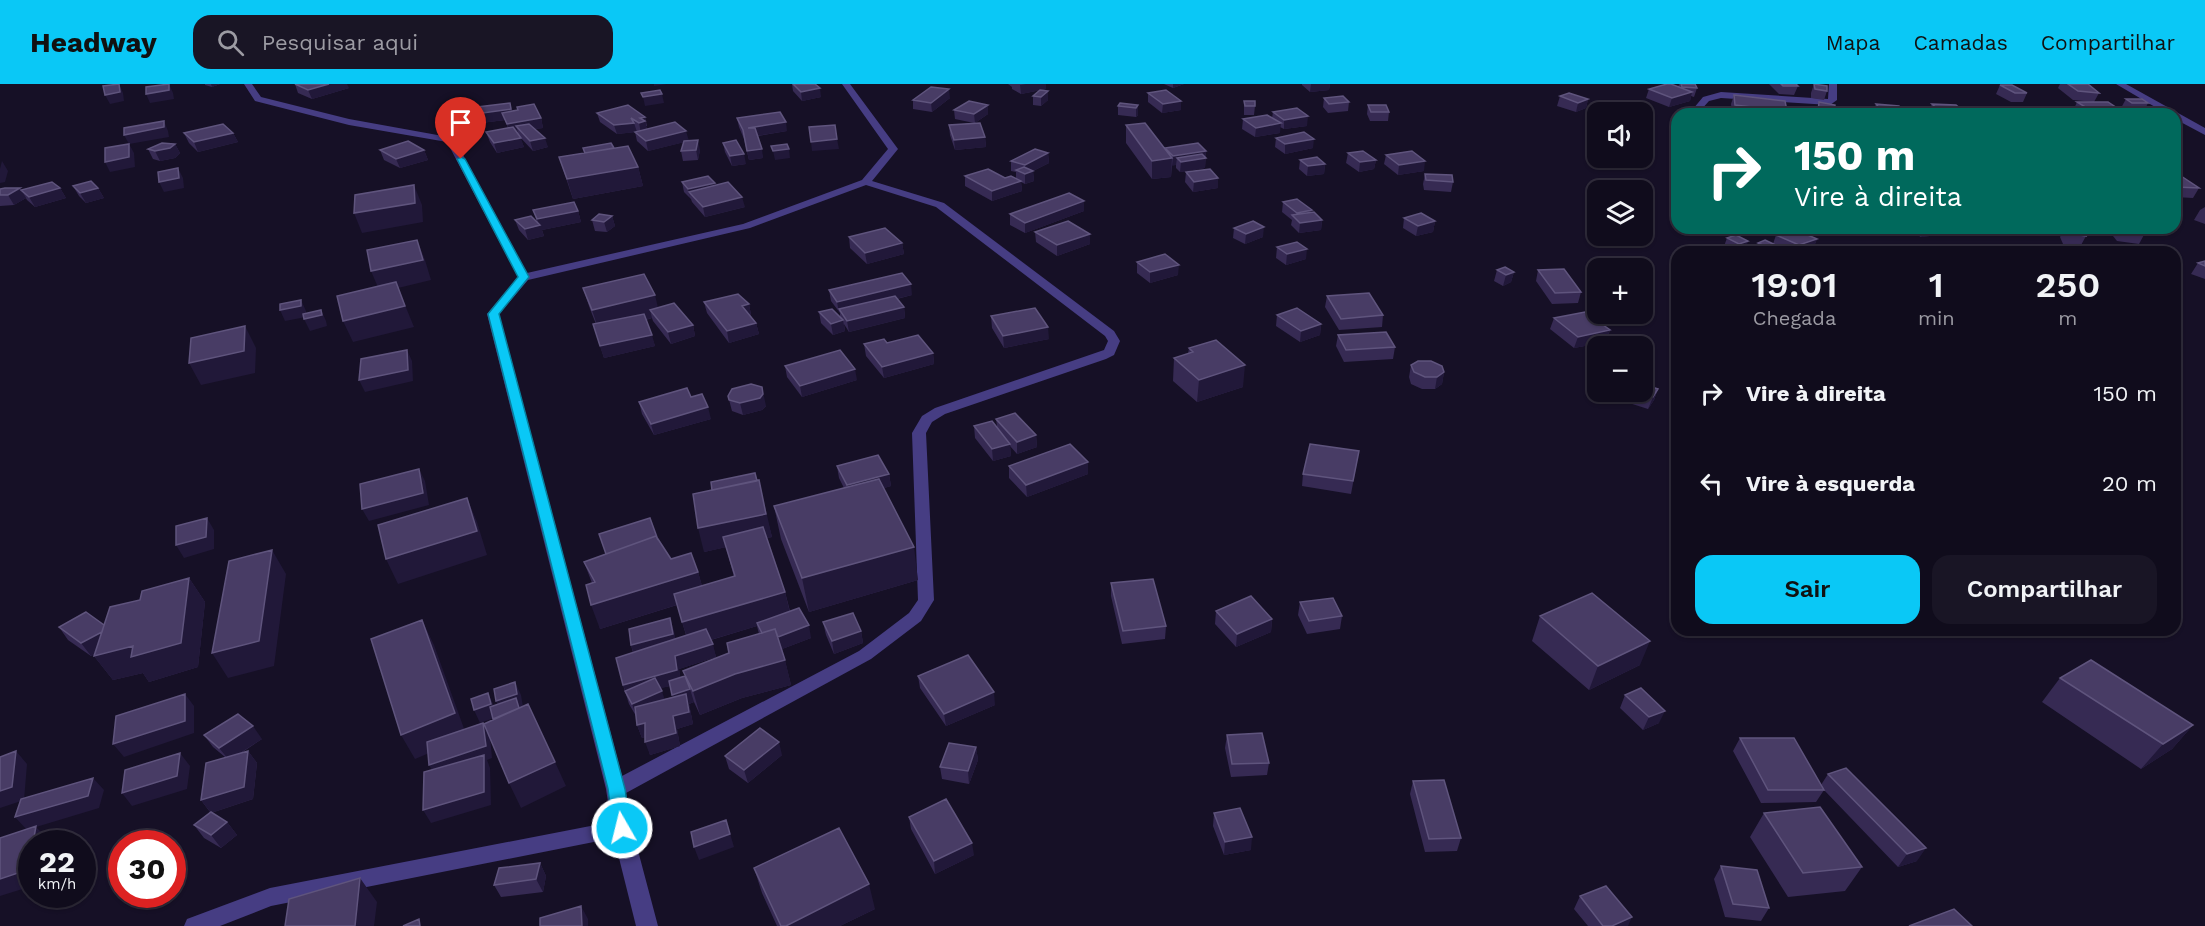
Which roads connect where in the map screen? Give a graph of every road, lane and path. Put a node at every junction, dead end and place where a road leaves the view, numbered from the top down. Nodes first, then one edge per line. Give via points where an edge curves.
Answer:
1 (248, 84) edge
2 (846, 84) edge
3 (1833, 84) edge
4 (2120, 84) edge
5 (1699, 108) edge
6 (2163, 108) edge
7 (2181, 118) edge
8 (2205, 132) edge
9 (866, 182) junction
10 (524, 277) junction
11 (616, 789) junction
12 (622, 828) junction
13 (195, 926) edge
14 (647, 926) edge

1 - 10 street via 258,99 349,122 451,140
2 - 9 street via 893,149
3 - 5 street via 1830,102 1720,95 1706,99
4 - 6 street
7 - 8 street
9 - 10 street via 746,226
9 - 11 street via 922,197 956,215 1110,334 1113,347 1102,356 940,411 927,419 919,433 926,600 915,617 865,655
10 - 11 street via 493,314
11 - 12 street
12 - 13 street via 270,897
12 - 14 street

